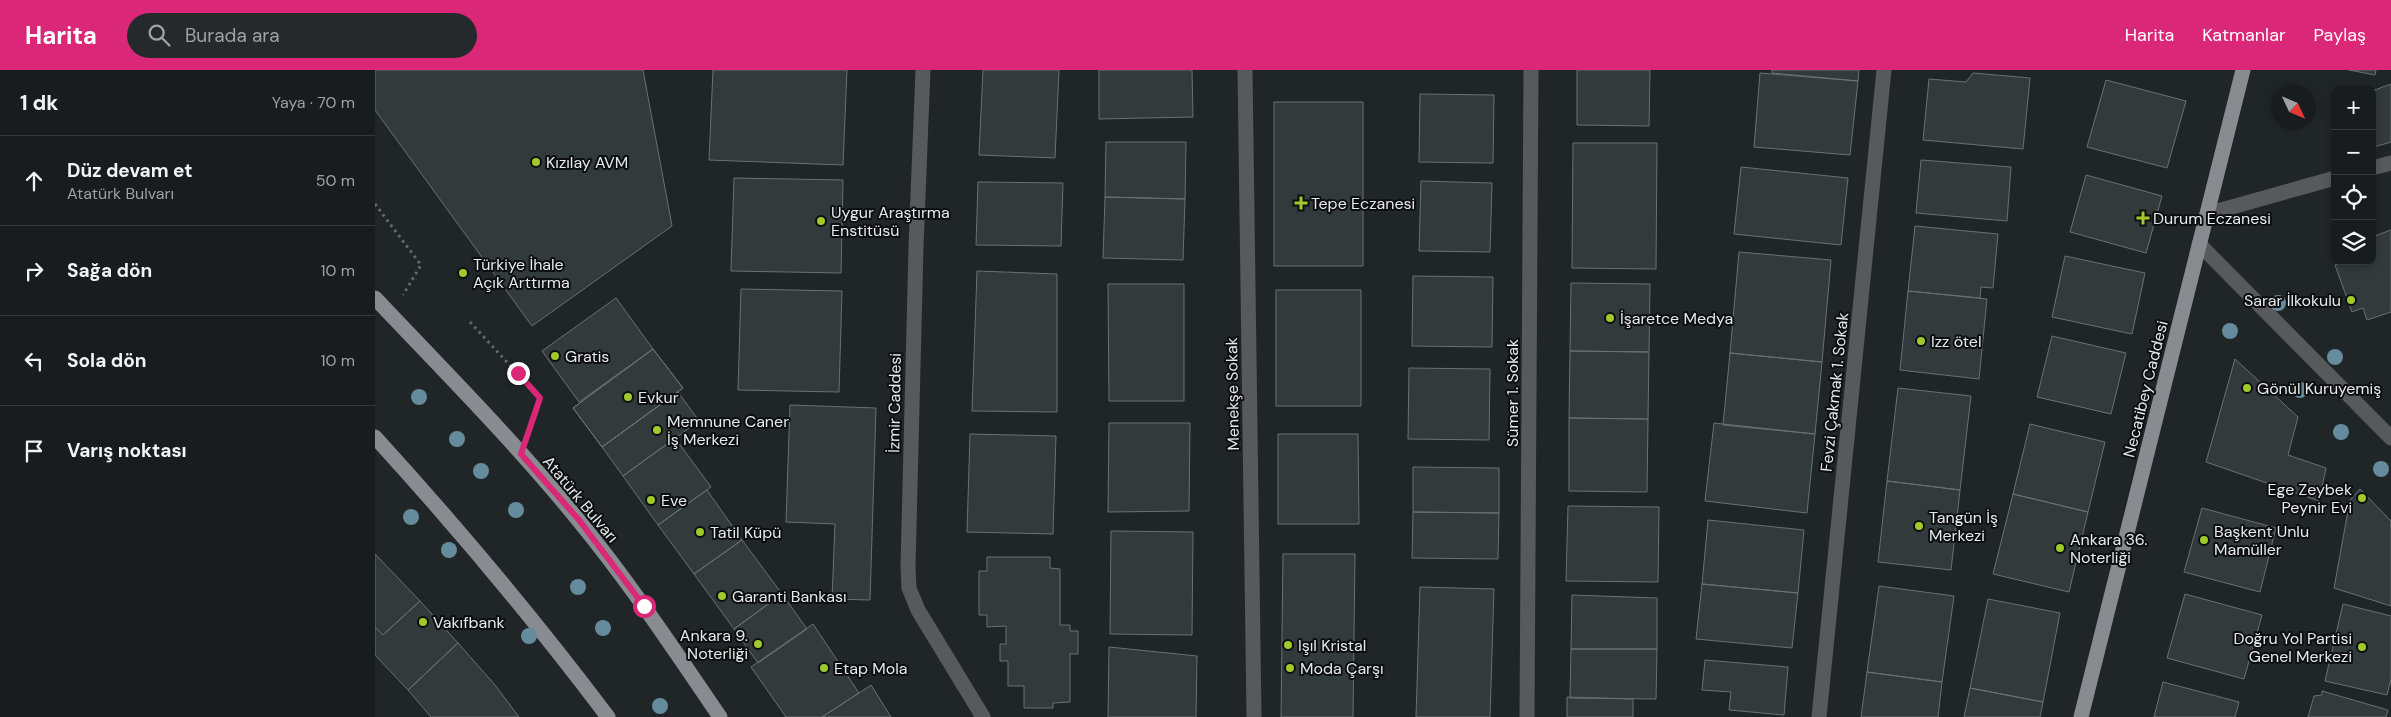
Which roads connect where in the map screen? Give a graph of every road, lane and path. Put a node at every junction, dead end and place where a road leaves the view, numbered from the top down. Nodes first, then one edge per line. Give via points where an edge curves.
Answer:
1 (923, 70) edge
2 (1245, 70) edge
3 (1531, 70) edge
4 (1884, 70) edge
5 (2243, 70) edge
6 (2391, 163) edge
7 (2376, 167) edge
8 (2331, 179) edge
9 (375, 204) edge
10 (2207, 214) junction
11 (2199, 244) junction
12 (375, 298) edge
13 (391, 315) junction
14 (470, 322) dead end
15 (375, 437) edge
16 (2391, 438) edge
17 (521, 454) junction
18 (607, 717) edge
19 (720, 717) edge
20 (983, 717) edge
21 (1254, 717) edge
22 (1527, 717) edge
23 (1819, 717) edge
24 (2081, 717) edge

1 - 20 street, İzmir Caddesi via 909,588 918,610
2 - 21 street, Menekşe Sokak
3 - 22 street, Sümer 1. Sokak
4 - 23 street, Fevzi Çakmak 1. Sokak
5 - 10 main road, Necatibey Caddesi
6 - 7 street
8 - 10 street
9 - 13 path via 421,265
10 - 11 main road, Necatibey Caddesi
11 - 16 street
11 - 24 main road, Necatibey Caddesi
12 - 13 main road, Atatürk Bulvarı
13 - 17 main road, Atatürk Bulvarı
14 - 17 path via 540,398
15 - 18 main road via 434,502 551,643
17 - 19 main road, Atatürk Bulvarı via 579,520 626,582

